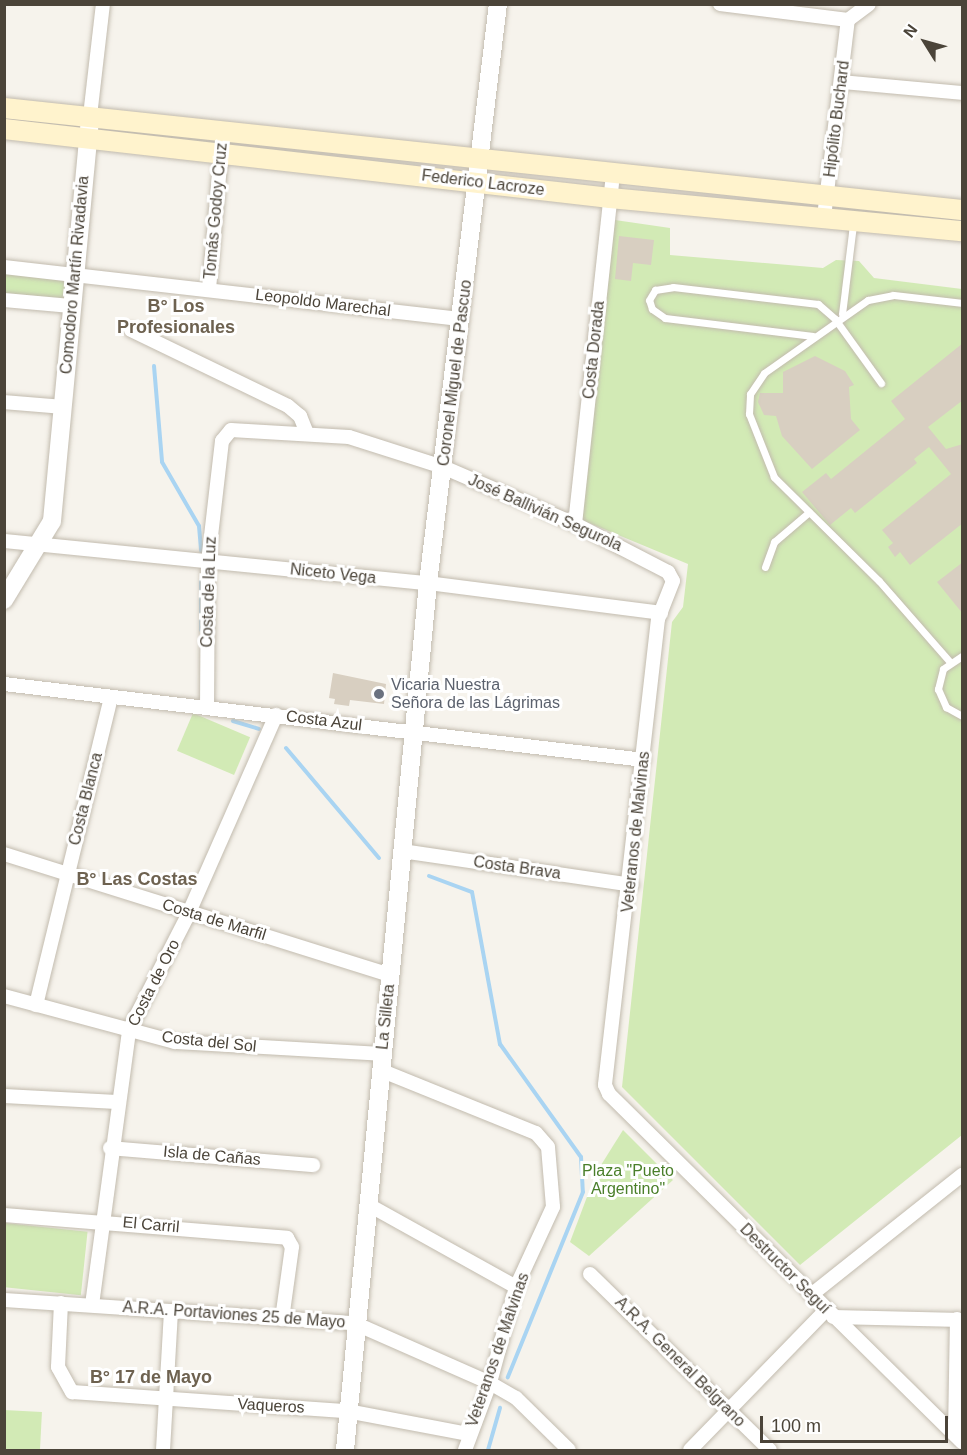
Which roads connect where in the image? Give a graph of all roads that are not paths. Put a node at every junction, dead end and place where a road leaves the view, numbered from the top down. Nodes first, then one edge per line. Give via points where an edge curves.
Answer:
1 (103, 4) edge
2 (498, 4) edge
3 (720, 4) edge
4 (869, 4) edge
5 (848, 20) junction
6 (842, 82) junction
7 (963, 93) edge
8 (4, 108) edge
9 (90, 117) junction
10 (4, 129) edge
11 (223, 133) junction
12 (87, 138) junction
13 (222, 154) junction
14 (481, 162) junction
15 (613, 176) junction
16 (478, 182) junction
17 (827, 196) junction
18 (610, 198) junction
19 (963, 210) edge
20 (824, 217) junction
21 (853, 221) junction
22 (963, 231) edge
23 (4, 267) edge
24 (73, 273) junction
25 (209, 289) junction
26 (4, 300) edge
27 (963, 303) edge
28 (71, 306) junction
29 (839, 317) junction
30 (462, 319) junction
31 (131, 330) dead end
32 (813, 336) junction
33 (881, 383) dead end
34 (4, 402) edge
35 (63, 407) junction
36 (306, 432) junction
37 (222, 441) joint
38 (443, 467) junction
39 (809, 512) junction
40 (575, 524) junction
41 (4, 541) edge
42 (41, 544) junction
43 (207, 562) junction
44 (765, 567) dead end
45 (668, 572) joint
46 (428, 583) junction
47 (4, 600) edge
48 (661, 613) junction
49 (963, 656) edge
50 (950, 662) junction
51 (4, 684) edge
52 (111, 698) junction
53 (207, 708) junction
54 (276, 716) junction
55 (963, 716) edge
56 (414, 732) junction
57 (644, 760) junction
58 (402, 851) junction
59 (4, 854) edge
60 (68, 875) junction
61 (631, 885) junction
62 (189, 912) junction
63 (390, 975) junction
64 (4, 996) edge
65 (36, 1005) junction
66 (129, 1030) junction
67 (381, 1062) junction
68 (609, 1094) joint
69 (4, 1096) edge
70 (117, 1102) junction
71 (548, 1147) joint
72 (110, 1148) junction
73 (313, 1165) dead end
74 (963, 1175) edge
75 (367, 1204) junction
76 (4, 1215) edge
77 (100, 1221) junction
78 (590, 1274) dead end
79 (516, 1287) junction
80 (811, 1295) junction
81 (4, 1299) edge
82 (61, 1303) junction
83 (92, 1305) junction
84 (171, 1311) junction
85 (830, 1313) junction
86 (282, 1319) junction
87 (960, 1319) edge
88 (354, 1323) junction
89 (490, 1383) junction
90 (166, 1400) junction
91 (730, 1410) junction
92 (347, 1411) junction
93 (469, 1434) junction
94 (959, 1437) edge
95 (163, 1450) edge
96 (345, 1450) edge
97 (465, 1450) edge
98 (569, 1450) edge
99 (690, 1450) edge
100 (770, 1450) edge

1 - 9 street, Comodoro Martín Rivadavia
2 - 14 street, Coronel Miguel de Pascuo
3 - 5 street
4 - 5 street
5 - 6 street, Hipólito Buchard
6 - 7 street
6 - 17 street, Hipólito Buchard
8 - 9 main road, Federico Lacroze
9 - 11 main road, Federico Lacroze
9 - 12 street, Comodoro Martín Rivadavia
10 - 12 main road, Federico Lacroze
11 - 13 street, Tomás Godoy Cruz
11 - 14 main road, Federico Lacroze
12 - 13 main road, Federico Lacroze
12 - 24 street, Comodoro Martín Rivadavia
13 - 16 main road, Federico Lacroze
13 - 25 street, Tomás Godoy Cruz
14 - 15 main road, Federico Lacroze
14 - 16 street, Coronel Miguel de Pascuo
15 - 17 main road, Federico Lacroze
15 - 18 street, Costa Dorada
16 - 18 main road, Federico Lacroze
16 - 30 street, Coronel Miguel de Pascuo
17 - 19 main road, Federico Lacroze
17 - 20 street, Hipólito Buchard
18 - 20 main road, Federico Lacroze
18 - 40 street, Costa Dorada
20 - 21 main road, Federico Lacroze
21 - 22 main road, Federico Lacroze
21 - 29 lane
23 - 24 street, Leopoldo Marechal
24 - 25 street, Leopoldo Marechal
24 - 28 street, Comodoro Martín Rivadavia
25 - 30 street, Leopoldo Marechal
26 - 28 street
27 - 29 lane via 893,295 868,300
28 - 35 street, Comodoro Martín Rivadavia
29 - 32 lane
29 - 32 lane via 818,304 673,287 660,286 649,300 652,309 665,318
29 - 33 lane
30 - 38 street, Coronel Miguel de Pascuo
31 - 36 street via 288,406 300,416
32 - 39 lane via 764,373 750,394 748,414 759,451 774,477
34 - 35 street
35 - 42 street, Comodoro Martín Rivadavia via 52,521
36 - 37 street, José Ballivián Segurola via 231,430
36 - 38 street, José Ballivián Segurola via 349,437
37 - 43 street, Costa de la Luz
38 - 40 street, José Ballivián Segurola
38 - 46 street, Coronel Miguel de Pascuo
39 - 44 lane via 774,542
39 - 50 lane via 879,581
40 - 45 street, José Ballivián Segurola
41 - 42 street, Niceto Vega
42 - 43 street, Niceto Vega
42 - 47 street, Comodoro Martín Rivadavia
43 - 46 street, Niceto Vega
43 - 53 street, Costa de la Luz
45 - 48 street, Veteranos de Malvinas via 673,581
46 - 48 street, Niceto Vega
46 - 56 street, La Silleta
48 - 57 street, Veteranos de Malvinas
49 - 50 lane
50 - 55 lane via 938,689 946,707
51 - 52 street, Costa Azul
52 - 53 street, Costa Azul
52 - 60 street, Costa Blanca
53 - 54 street, Costa Azul
54 - 56 street, Costa Azul
54 - 62 street, Costa de Oro
56 - 57 street, Costa Azul
56 - 58 street, La Silleta
57 - 61 street, Veteranos de Malvinas
58 - 61 street, Costa Brava
58 - 63 street, La Silleta
59 - 60 street, Costa de Marfil
60 - 62 street, Costa de Marfil
60 - 65 street, Costa Blanca
61 - 68 street, Veteranos de Malvinas via 605,1085
62 - 63 street, Costa de Marfil
62 - 66 street, Costa de Oro
63 - 67 street, La Silleta
64 - 65 street, Costa del Sol
65 - 66 street, Costa del Sol
66 - 67 street, Costa del Sol via 195,1044
66 - 70 street, Costa de Oro
67 - 71 street, Costa del Sol via 536,1133
67 - 75 street, La Silleta
68 - 80 street, Destructor Seguí
69 - 70 street
70 - 72 street, Costa de Oro
71 - 79 street, Veteranos de Malvinas via 553,1207
72 - 73 street, Isla de Cañas
72 - 77 street, Costa de Oro
74 - 80 street
75 - 79 street
75 - 88 street, La Silleta
76 - 77 street, El Carril
77 - 83 street, Costa de Oro
77 - 86 street, El Carril via 280,1236 292,1247
78 - 91 street, A.R.A. General Belgrano
79 - 89 street, Veteranos de Malvinas
80 - 85 street, Destructor Seguí
81 - 82 street, A.R.A. Portaviones 25 de Mayo
82 - 83 street, A.R.A. Portaviones 25 de Mayo
82 - 90 street, Vaqueros via 58,1367 72,1392
83 - 84 street, A.R.A. Portaviones 25 de Mayo
84 - 86 street, A.R.A. Portaviones 25 de Mayo
84 - 90 street
85 - 87 street
85 - 91 street
85 - 94 street, Destructor Seguí
86 - 88 street, A.R.A. Portaviones 25 de Mayo
87 - 94 street
88 - 89 street, A.R.A. Portaviones 25 de Mayo
88 - 92 street, La Silleta
89 - 93 street, Veteranos de Malvinas
89 - 98 street, A.R.A. Portaviones 25 de Mayo via 516,1398
90 - 92 street, Vaqueros
90 - 95 street
91 - 99 street
91 - 100 street, A.R.A. General Belgrano
92 - 93 street, Vaqueros
92 - 96 street, La Silleta
93 - 97 street, Veteranos de Malvinas

